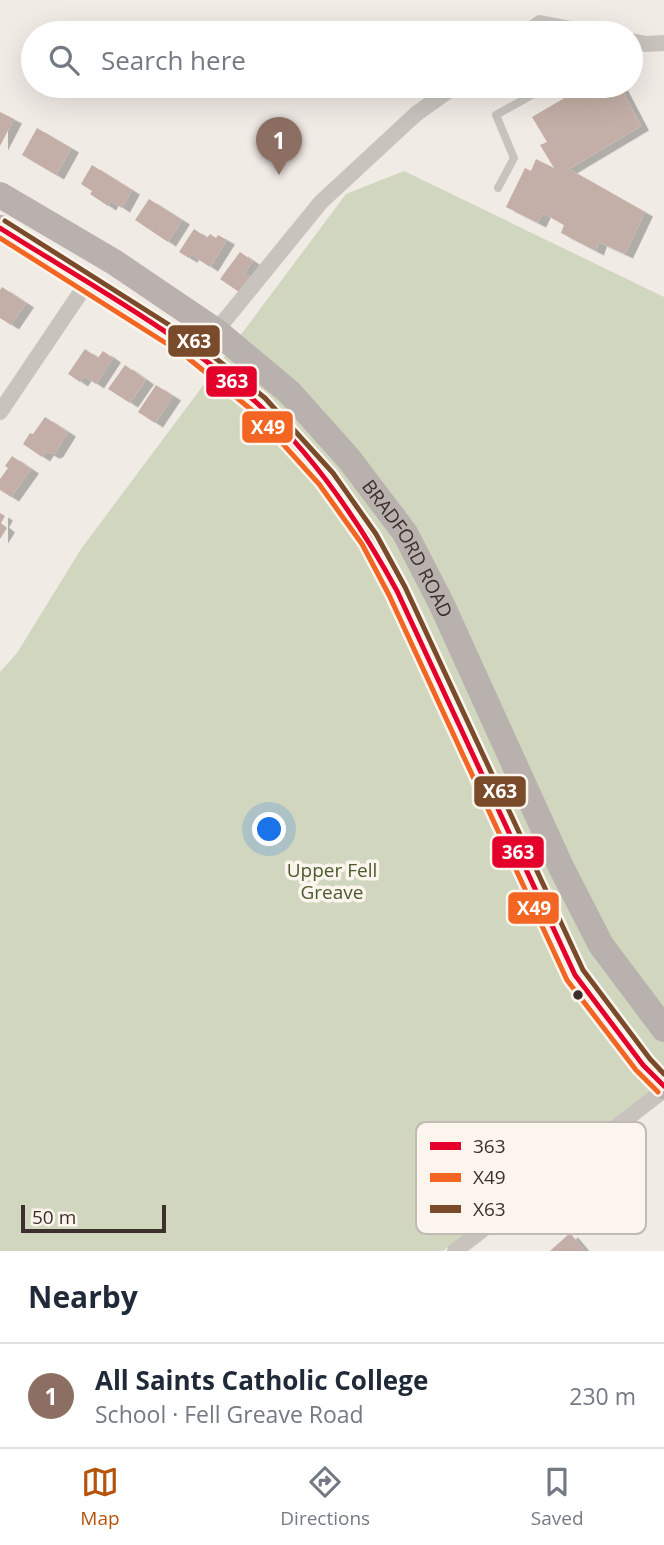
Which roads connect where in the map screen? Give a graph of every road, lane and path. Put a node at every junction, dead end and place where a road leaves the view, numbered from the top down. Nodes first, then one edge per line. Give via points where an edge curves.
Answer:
1 (643, 43) edge
2 (664, 43) edge
3 (438, 98) edge
4 (526, 98) edge
5 (498, 188) dead end
6 (0, 195) edge
7 (0, 228) edge
8 (87, 283) junction
9 (216, 331) junction
10 (0, 412) edge
11 (664, 1029) edge
12 (664, 1088) edge
13 (621, 1122) edge
14 (478, 1234) edge
15 (456, 1251) edge

1 - 2 street
3 - 9 street via 321,202
4 - 5 lane via 496,115 514,158
6 - 9 main road, BRADFORD ROAD via 114,262
7 - 8 main road, BRADFORD ROAD
8 - 10 street
8 - 12 main road, BRADFORD ROAD via 188,347 260,405 326,478 369,539 397,592 575,975
9 - 11 main road, BRADFORD ROAD via 289,392 349,459 405,533 601,945
12 - 13 street
14 - 15 street

